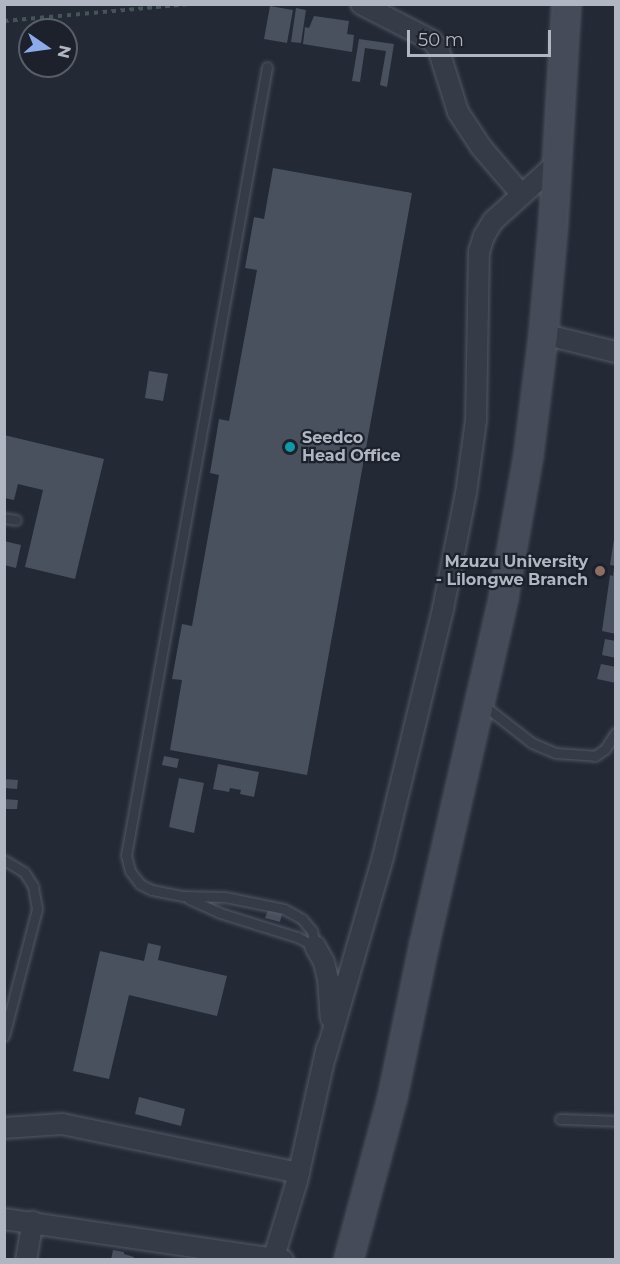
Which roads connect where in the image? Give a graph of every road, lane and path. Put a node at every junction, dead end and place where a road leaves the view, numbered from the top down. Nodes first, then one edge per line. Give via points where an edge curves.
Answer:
1 (192, 4) edge
2 (361, 4) edge
3 (566, 4) edge
4 (4, 21) edge
5 (267, 67) dead end
6 (557, 163) junction
7 (522, 195) junction
8 (543, 334) junction
9 (615, 352) edge
10 (4, 518) edge
11 (16, 520) dead end
12 (480, 703) junction
13 (615, 732) edge
14 (4, 860) edge
15 (184, 896) junction
16 (315, 946) junction
17 (4, 1036) edge
18 (325, 1058) junction
19 (560, 1119) dead end
20 (615, 1120) edge
21 (4, 1128) edge
22 (299, 1173) junction
23 (4, 1219) edge
24 (33, 1222) junction
25 (277, 1259) edge
26 (26, 1260) edge
27 (348, 1260) edge

1 - 4 path
2 - 7 street via 431,40 438,48 459,112 481,147
3 - 6 main road
5 - 15 lane via 126,855 140,884
6 - 7 street
6 - 8 main road
7 - 18 street via 493,221 479,252 476,420 466,493 443,609 383,857
8 - 9 street
8 - 12 main road via 528,455
10 - 11 lane
12 - 13 lane via 532,743 556,753 595,756 605,749
12 - 27 main road via 392,1097
14 - 17 lane via 24,872 33,886 37,909
15 - 16 lane via 220,913
15 - 16 lane via 225,897 284,909 312,930
16 - 18 street via 324,962 331,997
18 - 22 street
19 - 20 lane
21 - 22 street via 62,1124
22 - 25 street
23 - 24 street
24 - 25 street
24 - 26 street

